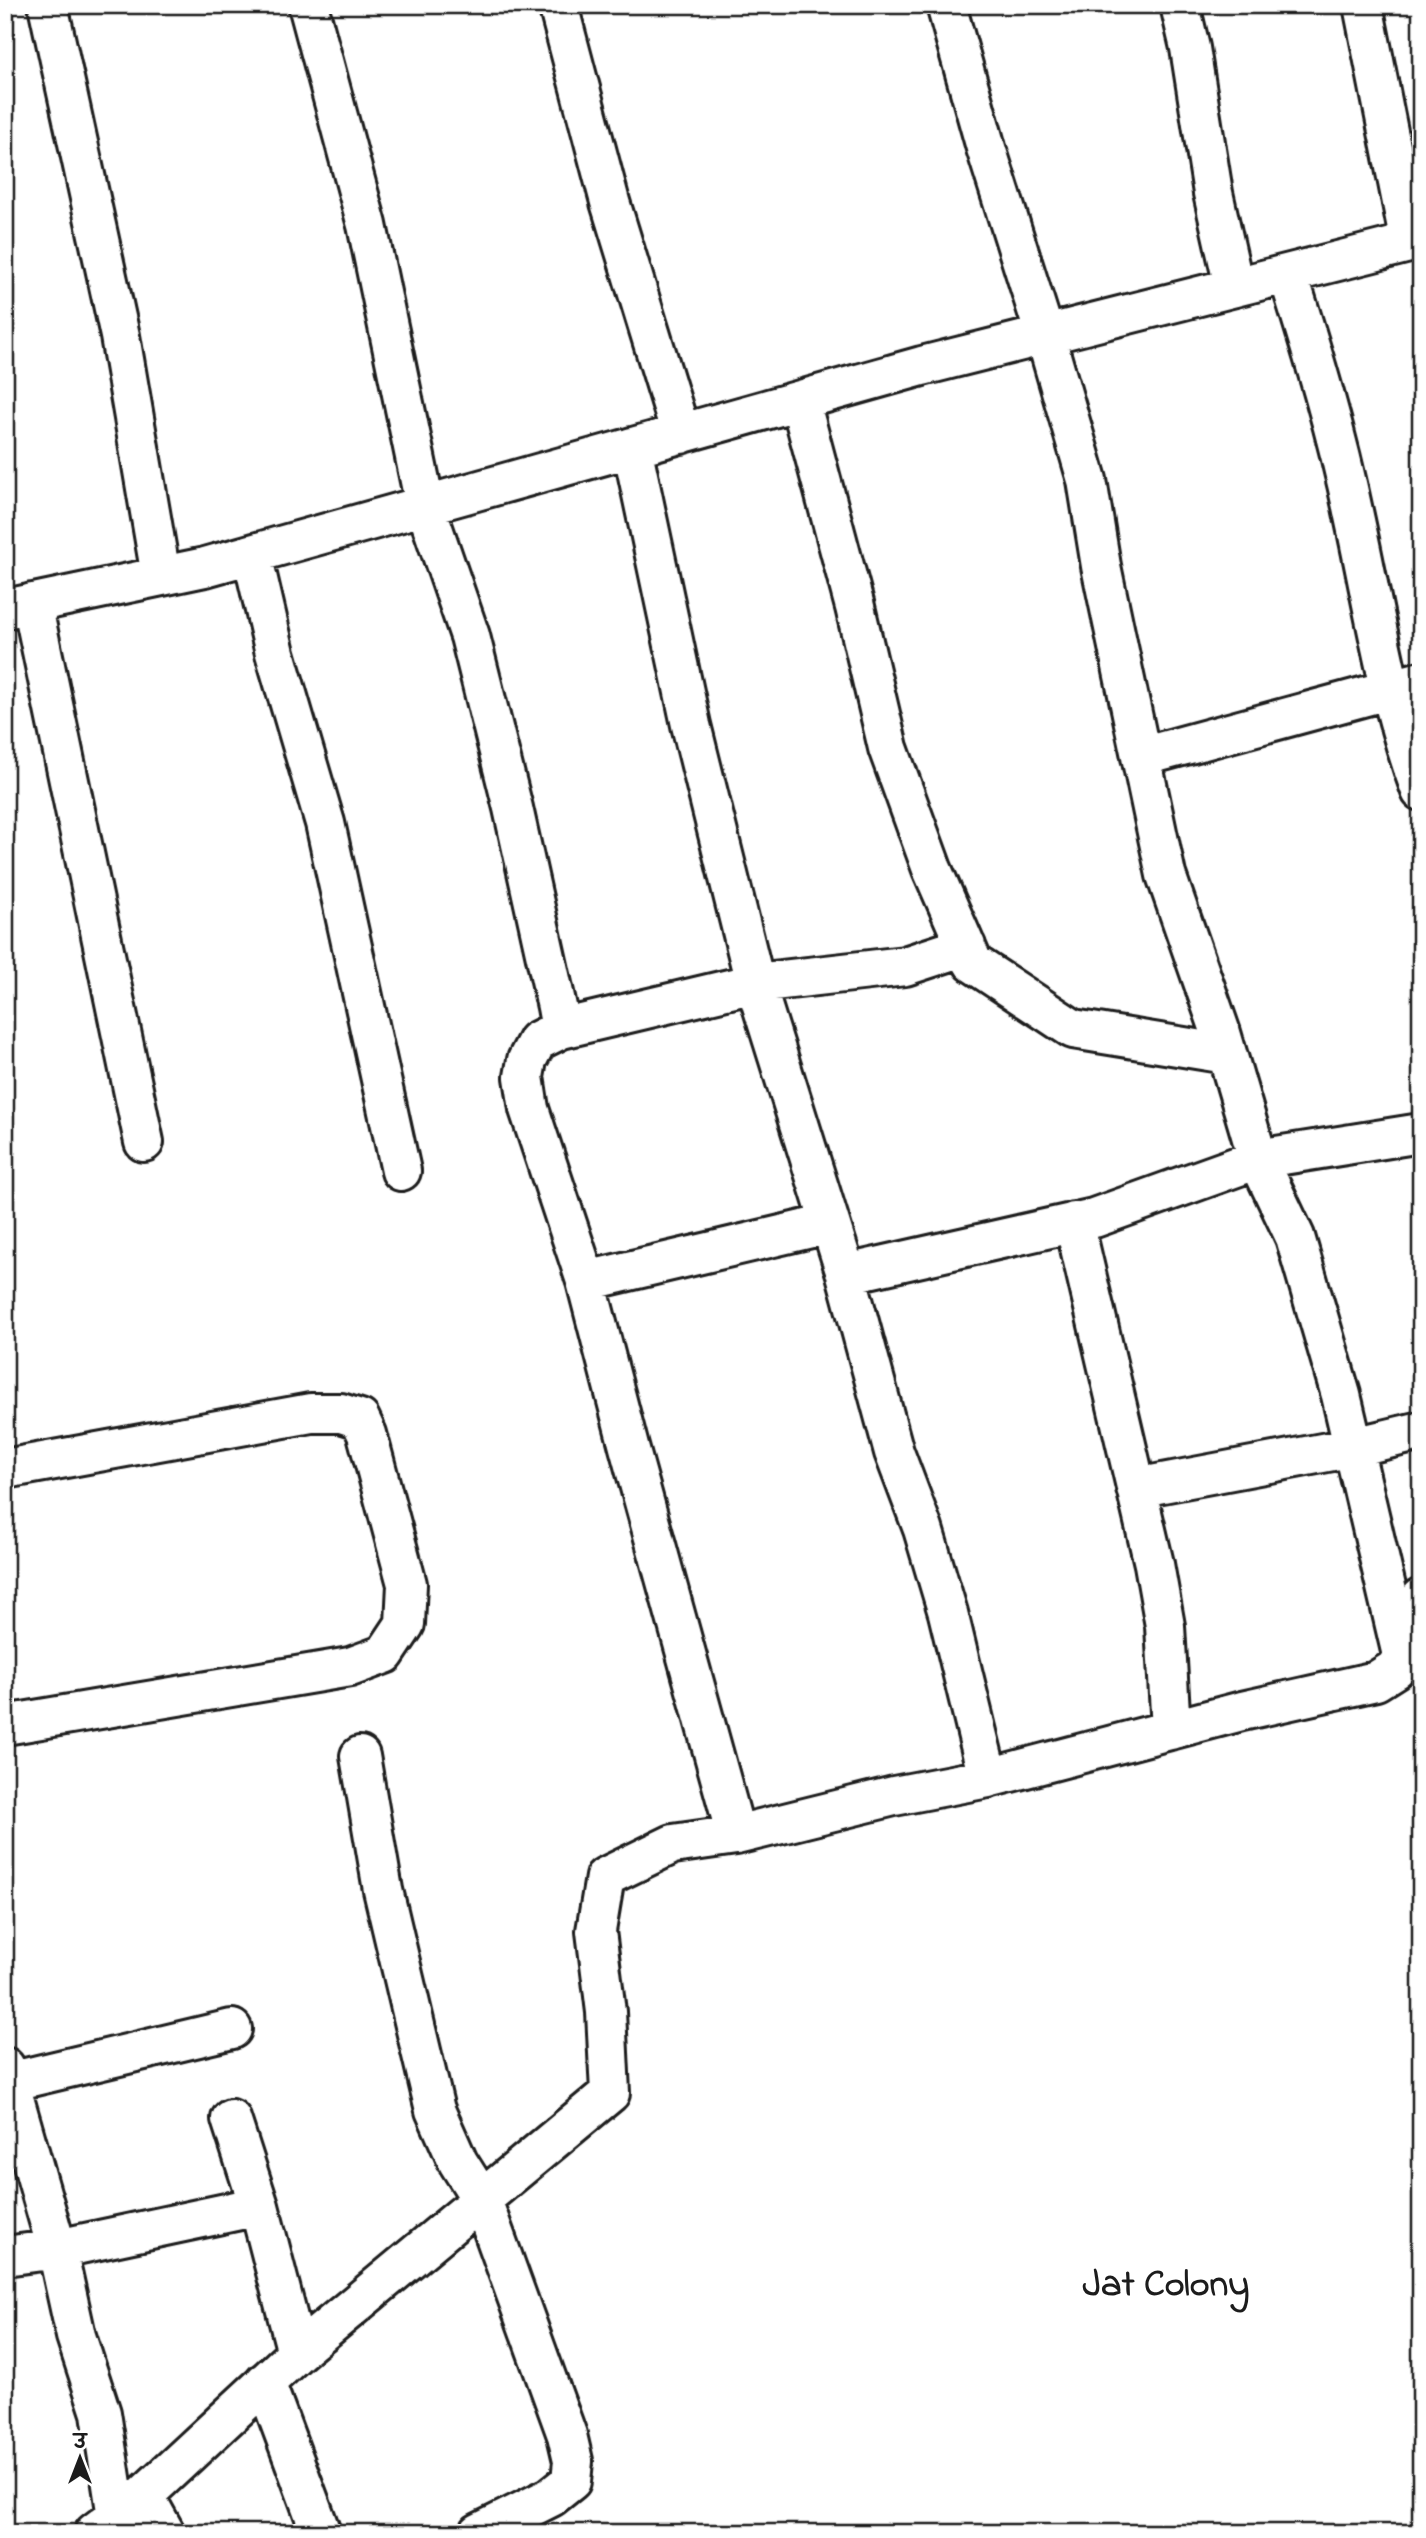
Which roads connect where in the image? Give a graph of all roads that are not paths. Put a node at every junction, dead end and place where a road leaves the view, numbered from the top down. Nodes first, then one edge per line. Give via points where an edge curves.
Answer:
1 (48, 5) edge
2 (308, 5) edge
3 (558, 5) edge
4 (946, 5) edge
5 (1180, 5) edge
6 (1363, 5) edge
7 (1415, 242) edge
8 (1289, 274) junction
9 (1234, 287) junction
10 (1045, 335) junction
11 (800, 401) junction
12 (681, 433) junction
13 (632, 447) junction
14 (425, 505) junction
15 (252, 554) junction
16 (162, 576) junction
17 (19, 606) edge
18 (1406, 685) edge
19 (1141, 757) junction
20 (1421, 791) edge
21 (966, 946) junction
22 (755, 983) junction
23 (561, 1029) junction
24 (1227, 1054) junction
25 (1421, 1133) edge
26 (144, 1142) dead end
27 (1258, 1159) junction
28 (401, 1171) dead end
29 (1074, 1222) junction
30 (828, 1224) junction
31 (846, 1274) junction
32 (586, 1281) junction
33 (1421, 1431) edge
34 (1354, 1447) junction
35 (5, 1469) edge
36 (1136, 1488) junction
37 (1421, 1598) edge
38 (1402, 1657) junction
39 (5, 1725) edge
40 (1171, 1730) junction
41 (360, 1756) dead end
42 (988, 1778) junction
43 (736, 1835) junction
44 (232, 2029) dead end
45 (7, 2077) edge
46 (231, 2119) dead end
47 (482, 2200) junction
48 (259, 2206) junction
49 (57, 2249) junction
50 (5, 2256) edge
51 (297, 2353) junction
52 (265, 2382) junction
53 (119, 2515) edge
54 (165, 2533) edge
55 (321, 2533) edge
56 (479, 2533) edge

1 - 16 street via 120,336
2 - 14 street via 367,225
3 - 12 street via 610,202
4 - 10 street
5 - 9 street
6 - 7 street
7 - 8 street
8 - 9 street
8 - 18 street
9 - 10 street
10 - 11 street
10 - 19 street via 1087,480
11 - 12 street
11 - 21 street via 888,748
12 - 13 street
13 - 14 street
13 - 22 street via 691,725
14 - 15 street
14 - 23 street via 470,636
15 - 16 street
15 - 28 street via 275,653 325,823
16 - 17 street
17 - 26 street
18 - 19 street
18 - 20 street via 1409,757
19 - 24 street via 1167,875
21 - 22 street via 905,966
21 - 24 street via 973,964 1073,1029
22 - 23 street
22 - 30 street
23 - 32 street via 537,1041 524,1077 528,1109
24 - 27 street
25 - 27 street
27 - 29 street
27 - 34 street via 1296,1237
29 - 31 street
29 - 36 street
30 - 31 street
30 - 32 street
31 - 42 street via 894,1452 948,1613
32 - 43 street
33 - 34 street
34 - 36 street
34 - 38 street
35 - 39 street via 311,1413 341,1413 360,1419 367,1434 407,1584 405,1625 385,1654 350,1667
36 - 40 street via 1165,1626
37 - 38 street via 1411,1615
38 - 40 street via 1395,1669 1376,1681
40 - 42 street
41 - 47 street via 383,1891 435,2110 458,2162
42 - 43 street
43 - 47 street via 673,1844 605,1877 596,1931 610,2093
44 - 45 street
45 - 49 street
46 - 48 street
47 - 51 street
47 - 56 street via 573,2461 571,2481 551,2497
48 - 49 street
48 - 51 street
49 - 50 street
49 - 53 street via 76,2336 101,2413
51 - 52 street
52 - 53 street
52 - 55 street
53 - 54 street

